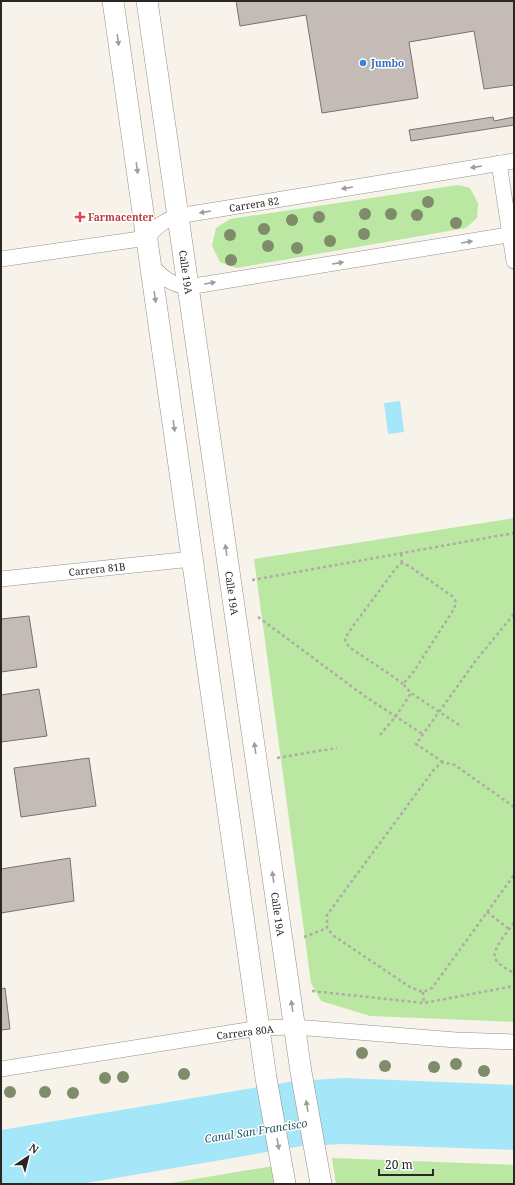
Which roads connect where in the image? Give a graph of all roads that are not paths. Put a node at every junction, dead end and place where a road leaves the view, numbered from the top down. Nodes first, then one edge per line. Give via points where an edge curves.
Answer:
1 (113, 1) edge
2 (147, 1) edge
3 (514, 161) edge
4 (499, 163) junction
5 (178, 216) junction
6 (512, 234) edge
7 (147, 238) junction
8 (1, 259) edge
9 (514, 261) edge
10 (151, 265) junction
11 (188, 287) junction
12 (192, 559) junction
13 (1, 579) edge
14 (260, 1028) junction
15 (295, 1028) junction
16 (514, 1042) edge
17 (1, 1069) edge
18 (284, 1175) edge
19 (321, 1184) edge

1 -> 7 street
2 - 5 street, Calle 19A
3 - 4 street, Carrera 82
4 -> 5 street, Carrera 82
4 - 6 street
5 - 7 street, Carrera 82 via 156,227
5 - 11 street, Calle 19A
6 - 9 street
11 -> 6 street
7 - 8 street
7 - 10 street
10 - 11 street via 168,281
10 -> 12 street
15 -> 11 street, Calle 19A
12 - 13 street, Carrera 81B
12 - 14 street
14 - 15 street, Carrera 80A
14 - 17 street, Carrera 80A
14 -> 18 street via 266,1078
15 - 16 street, Carrera 80A
19 -> 15 street, Calle 19A

